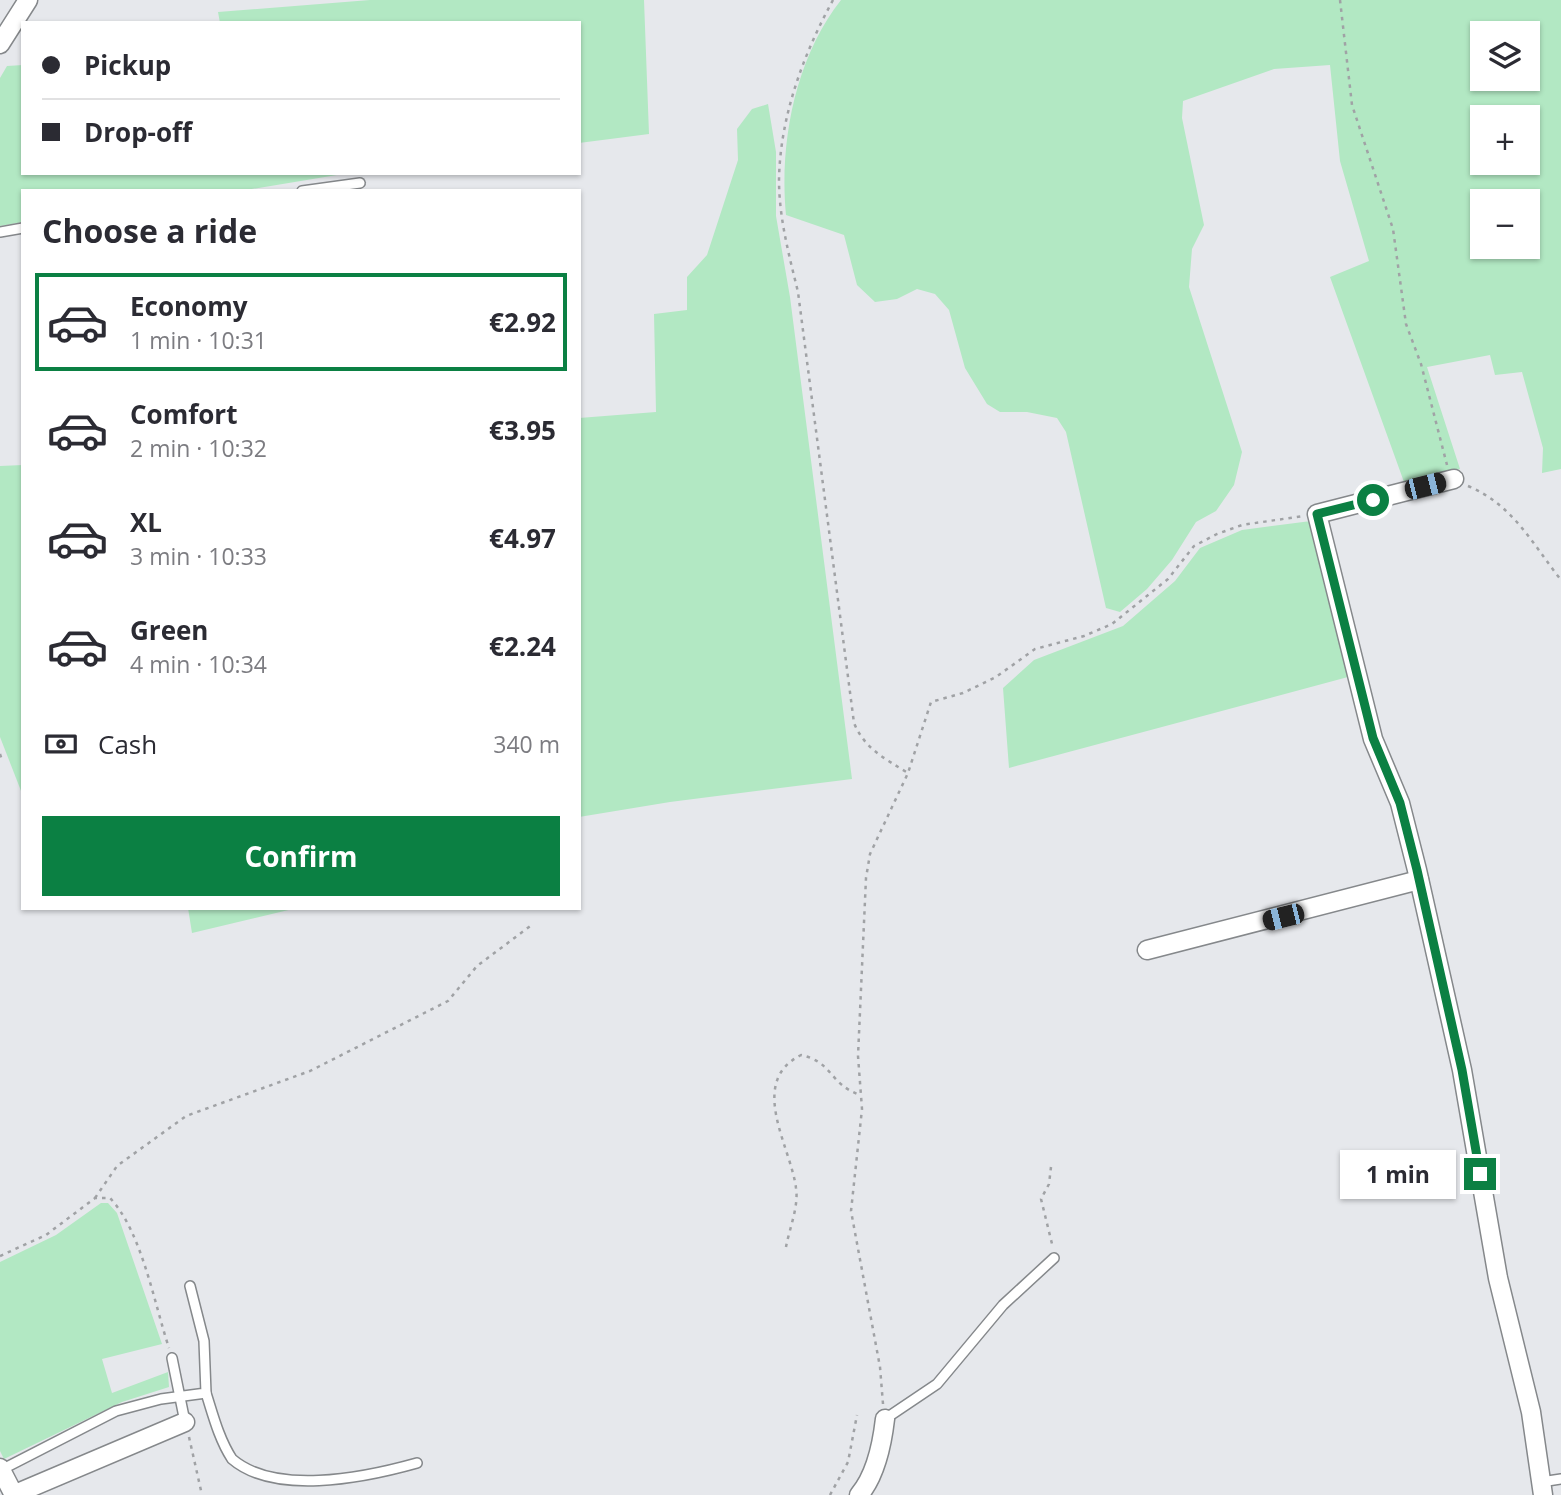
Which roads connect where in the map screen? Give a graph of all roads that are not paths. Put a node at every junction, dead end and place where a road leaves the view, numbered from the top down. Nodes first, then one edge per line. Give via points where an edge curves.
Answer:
1 (28, 0) edge
2 (0, 44) edge
3 (360, 183) dead end
4 (316, 189) edge
5 (21, 228) edge
6 (0, 232) edge
7 (1454, 478) road end
8 (1419, 880) junction
9 (1147, 950) dead end
10 (1054, 1258) road end
11 (190, 1286) dead end
12 (172, 1358) road end
13 (206, 1393) junction
14 (179, 1399) junction
15 (885, 1419) joint
16 (185, 1422) joint
17 (417, 1463) dead end
18 (0, 1469) edge
19 (1561, 1479) edge
20 (258, 1483) dead end
21 (1542, 1488) edge
22 (316, 1492) dead end
23 (13, 1495) edge
24 (859, 1495) edge

1 - 2 street
3 - 4 lane
5 - 6 lane
7 - 8 street via 1317,514 1373,738 1400,803
8 - 9 street
8 - 21 street via 1462,1070 1498,1278 1531,1412
10 - 15 lane via 1003,1305 937,1384
11 - 13 lane via 204,1340
12 - 14 lane
13 - 14 lane
13 - 20 lane via 233,1461
14 - 16 lane
14 - 18 lane via 116,1411
15 - 24 street via 882,1445
16 - 23 street
17 - 22 lane
18 - 23 street
19 - 21 lane

